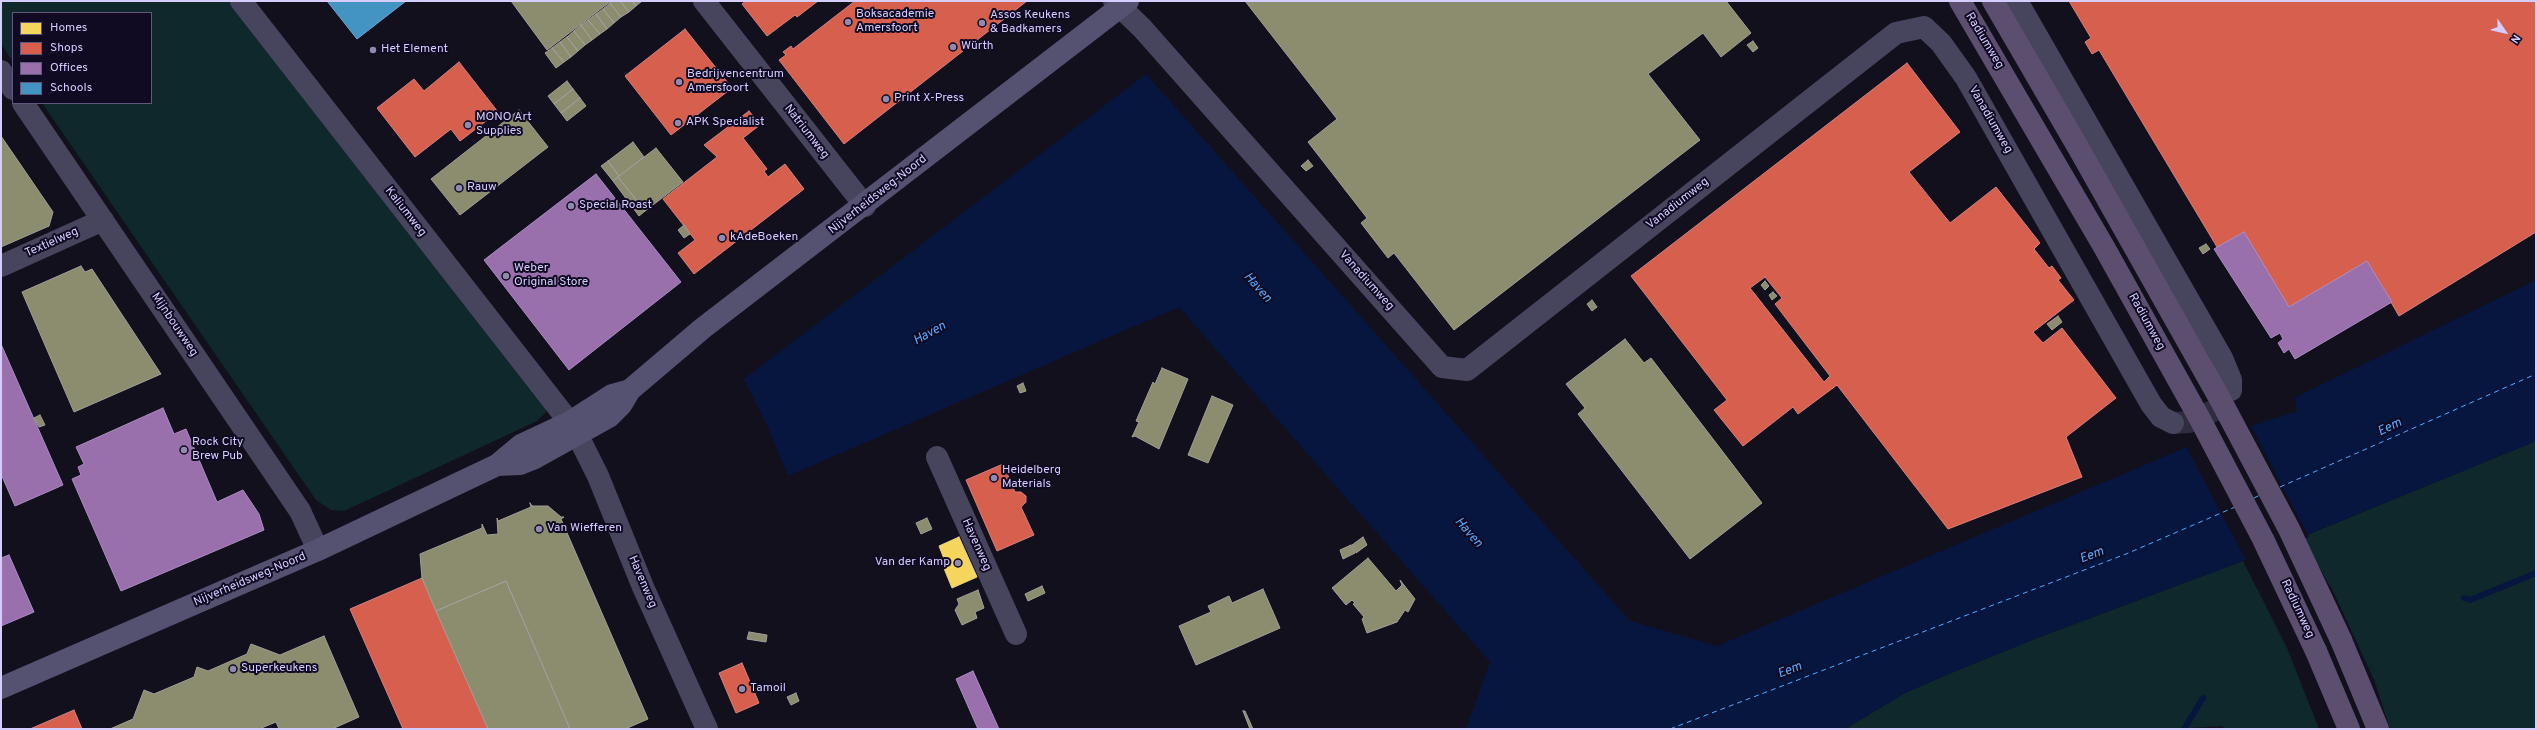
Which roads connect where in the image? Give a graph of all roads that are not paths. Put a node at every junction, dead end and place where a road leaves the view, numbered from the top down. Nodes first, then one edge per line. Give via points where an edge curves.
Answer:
1 (241, 1) edge
2 (704, 1) edge
3 (1960, 1) edge
4 (1993, 1) edge
5 (2017, 1) edge
6 (1121, 3) edge
7 (1, 71) edge
8 (12, 88) edge
9 (24, 104) edge
10 (865, 206) junction
11 (103, 220) junction
12 (1, 266) edge
13 (2231, 390) dead end
14 (2173, 423) tunnel mouth
15 (574, 429) junction
16 (937, 457) dead end
17 (318, 550) junction
18 (1016, 634) dead end
19 (1, 688) edge
20 (707, 729) edge
21 (2349, 729) edge
22 (2378, 729) edge

1 - 15 street, Kaliumweg
2 - 10 street, Natriumweg
3 - 21 main road, Radiumweg, bridge via 2104,247 2197,414 2266,546 2316,651
4 - 22 main road, bridge via 2080,149 2216,392 2289,529 2341,640
5 - 13 street via 2222,358 2231,380
6 - 10 street, Nijverheidsweg-Noord
6 - 14 street, Vanadiumweg via 1442,367 1467,370 1896,33 1924,27 1941,42 1966,78 2151,404 2161,417
7 - 8 street
9 - 11 street, Mijnbouwweg
10 - 15 street, Nijverheidsweg-Noord via 703,328 630,390 621,405 609,416
11 - 12 street, Textielweg
11 - 17 street, Mijnbouwweg via 300,511
15 - 17 street, Nijverheidsweg-Noord via 520,464 497,465
15 - 20 street, Havenweg via 598,476 643,586
16 - 18 street, Havenweg
17 - 19 street, Nijverheidsweg-Noord

